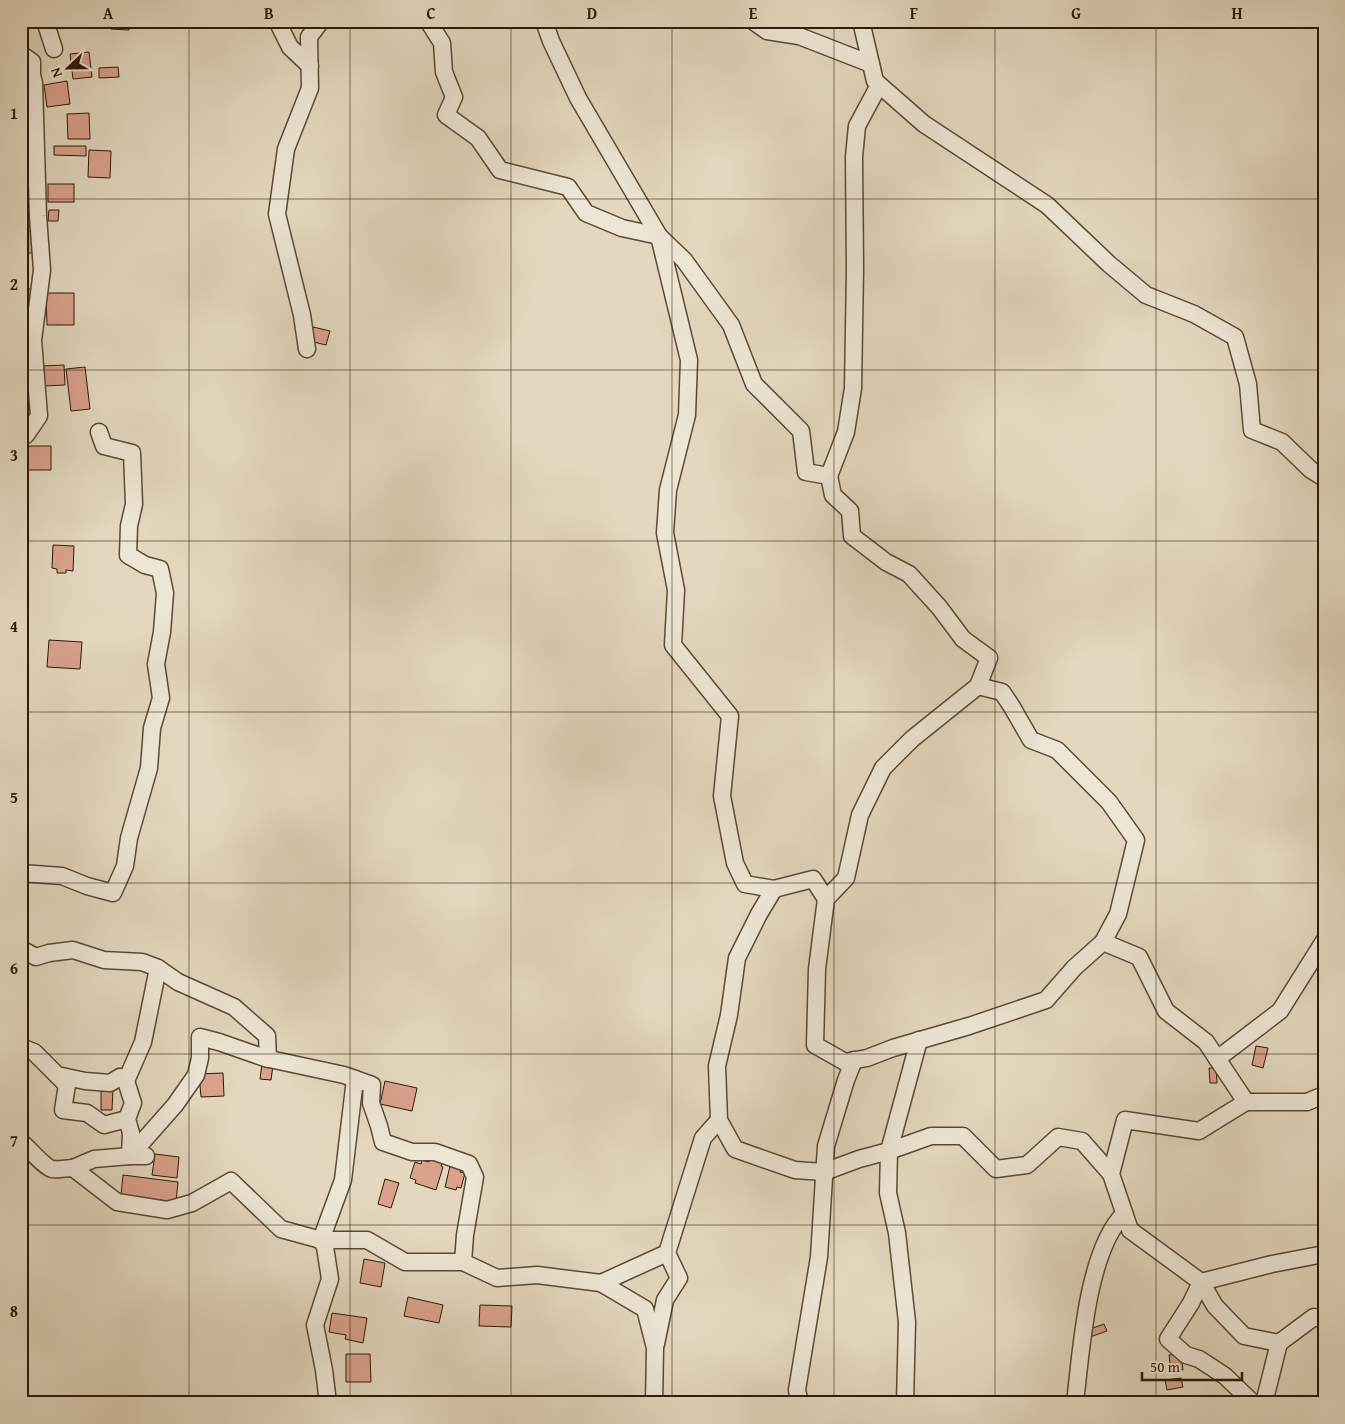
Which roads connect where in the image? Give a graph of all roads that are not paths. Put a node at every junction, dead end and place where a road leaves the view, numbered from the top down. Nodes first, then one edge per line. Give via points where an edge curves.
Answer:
1 (45, 21) edge
2 (277, 21) edge
3 (321, 21) edge
4 (428, 21) edge
5 (544, 21) edge
6 (753, 21) edge
7 (861, 21) edge
8 (54, 49) dead end
9 (21, 54) edge
10 (871, 64) junction
11 (310, 66) junction
12 (879, 85) junction
13 (659, 236) junction
14 (27, 337) edge
15 (307, 349) dead end
16 (99, 432) dead end
17 (21, 436) edge
18 (829, 476) junction
19 (1324, 478) edge
20 (978, 686) junction
21 (21, 873) edge
22 (774, 889) junction
23 (826, 899) junction
24 (1324, 941) edge
25 (1103, 942) junction
26 (21, 949) edge
27 (158, 968) junction
28 (920, 1040) junction
29 (21, 1047) edge
30 (268, 1059) junction
31 (1217, 1059) junction
32 (854, 1060) junction
33 (57, 1074) junction
34 (355, 1079) junction
35 (126, 1081) junction
36 (1324, 1096) edge
37 (1246, 1102) junction
38 (127, 1119) junction
39 (719, 1120) junction
40 (21, 1142) edge
41 (888, 1151) junction
42 (138, 1156) junction
43 (73, 1168) junction
44 (824, 1172) junction
45 (1111, 1174) junction
46 (1124, 1214) junction
47 (322, 1240) junction
48 (667, 1253) junction
49 (1324, 1254) edge
50 (463, 1262) junction
51 (1201, 1282) junction
52 (601, 1283) junction
53 (1324, 1320) edge
54 (1279, 1343) junction
55 (655, 1348) junction
56 (328, 1403) edge
57 (654, 1403) edge
58 (800, 1403) edge
59 (905, 1403) edge
60 (1075, 1403) edge
61 (1253, 1403) edge
62 (1264, 1403) edge

1 - 8 street
2 - 11 street via 290,47
3 - 11 street via 309,37
4 - 13 street via 442,43 444,72 454,98 446,115 478,138 500,170 568,187 586,213 622,228
5 - 13 street via 578,98
6 - 10 street via 767,31 799,36
7 - 10 street
9 - 14 street via 32,62 42,270
10 - 12 street
11 - 15 street via 310,88 286,149 278,214
12 - 18 street via 857,126 854,158 853,388 846,432
12 - 19 street via 924,124 1047,205 1146,295 1194,314 1234,338 1248,384 1252,430 1282,442
13 - 18 street via 684,260 731,326 754,384 800,431 806,472
13 - 22 street via 689,360 687,415 668,490 665,533 676,590 673,645 730,716 722,796 734,863 745,884
14 - 17 street via 39,416 26,435
16 - 21 street via 104,446 132,453 134,504 128,555 160,569 165,593 156,664 160,698 152,728 149,768 129,838 125,866 113,893 62,876
18 - 20 street via 833,496 850,511 852,536 886,562 909,574 964,638 989,658
20 - 23 street via 912,739 883,768 860,815 846,878
20 - 25 street via 1002,692 1030,740 1057,750 1109,802 1136,840 1118,914
22 - 23 street via 812,879
22 - 39 street via 737,958 729,1015 717,1066
23 - 32 street via 817,969 815,1045 845,1062
24 - 31 street via 1280,1011
25 - 28 street via 1046,1000
25 - 31 street via 1140,957 1166,1011 1206,1042
26 - 27 street via 36,957 72,950 104,960 142,962
27 - 30 street via 178,982 234,1007 267,1036
27 - 35 street via 143,1042
28 - 32 street
28 - 41 street
29 - 33 street via 34,1052
30 - 34 street
30 - 42 street via 200,1037 196,1075 175,1105 147,1135
31 - 37 street
32 - 44 street via 826,1146
33 - 35 street via 85,1081 110,1083 120,1077
33 - 38 street via 67,1085 63,1110 87,1113 104,1124
34 - 47 street via 343,1180
34 - 50 street via 372,1085 371,1103 383,1142 412,1152 435,1152 469,1164 475,1177
35 - 38 street via 133,1103
36 - 37 street via 1307,1102
37 - 45 street via 1199,1131 1125,1120
38 - 42 street
39 - 44 street via 736,1149 795,1170
39 - 48 street via 703,1138
40 - 43 street via 32,1150 38,1160 53,1169
41 - 44 street
41 - 45 street via 931,1136 962,1136 996,1169 1027,1166 1058,1138 1082,1141
41 - 59 street via 888,1193 897,1233 907,1322
42 - 43 street via 94,1159
43 - 47 street via 118,1202 167,1210 192,1203 231,1181 281,1229
44 - 58 street via 819,1258 797,1390
45 - 46 street
46 - 51 street via 1130,1230
46 - 60 street via 1104,1245 1087,1302
47 - 50 street via 367,1240 405,1262
47 - 56 street via 330,1279 315,1325
48 - 52 street
48 - 55 street via 679,1278 665,1300
49 - 51 street
50 - 52 street via 497,1278 537,1275
51 - 54 street via 1215,1306 1244,1336
51 - 61 street via 1168,1339 1186,1355 1199,1359 1225,1376
52 - 55 street via 645,1309
53 - 54 street via 1314,1317
54 - 62 street
55 - 57 street

